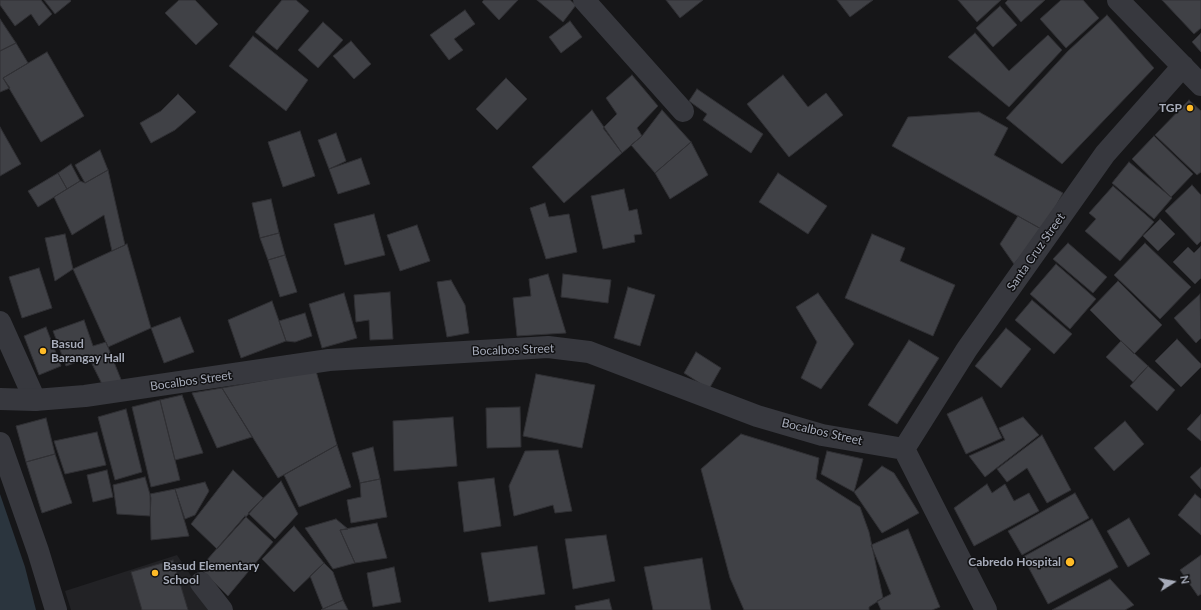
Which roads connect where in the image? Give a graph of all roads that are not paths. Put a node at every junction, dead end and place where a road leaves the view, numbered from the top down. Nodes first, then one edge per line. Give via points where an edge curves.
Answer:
1 (1118, 0) edge
2 (587, 1) edge
3 (1183, 66) junction
4 (1201, 85) edge
5 (683, 111) dead end
6 (0, 322) edge
7 (0, 400) edge
8 (35, 400) junction
9 (0, 443) edge
10 (904, 449) junction
11 (202, 583) dead end
12 (56, 610) edge
13 (222, 610) edge
14 (986, 610) edge

1 - 3 street
2 - 5 street
3 - 4 street
3 - 10 street, Santa Cruz Street via 1105,154 967,349
6 - 8 street
7 - 8 street, Bocalbos Street
8 - 10 street, Bocalbos Street via 189,382 329,360 548,347 589,352 757,416 822,435
9 - 12 street
10 - 14 street
11 - 13 street

